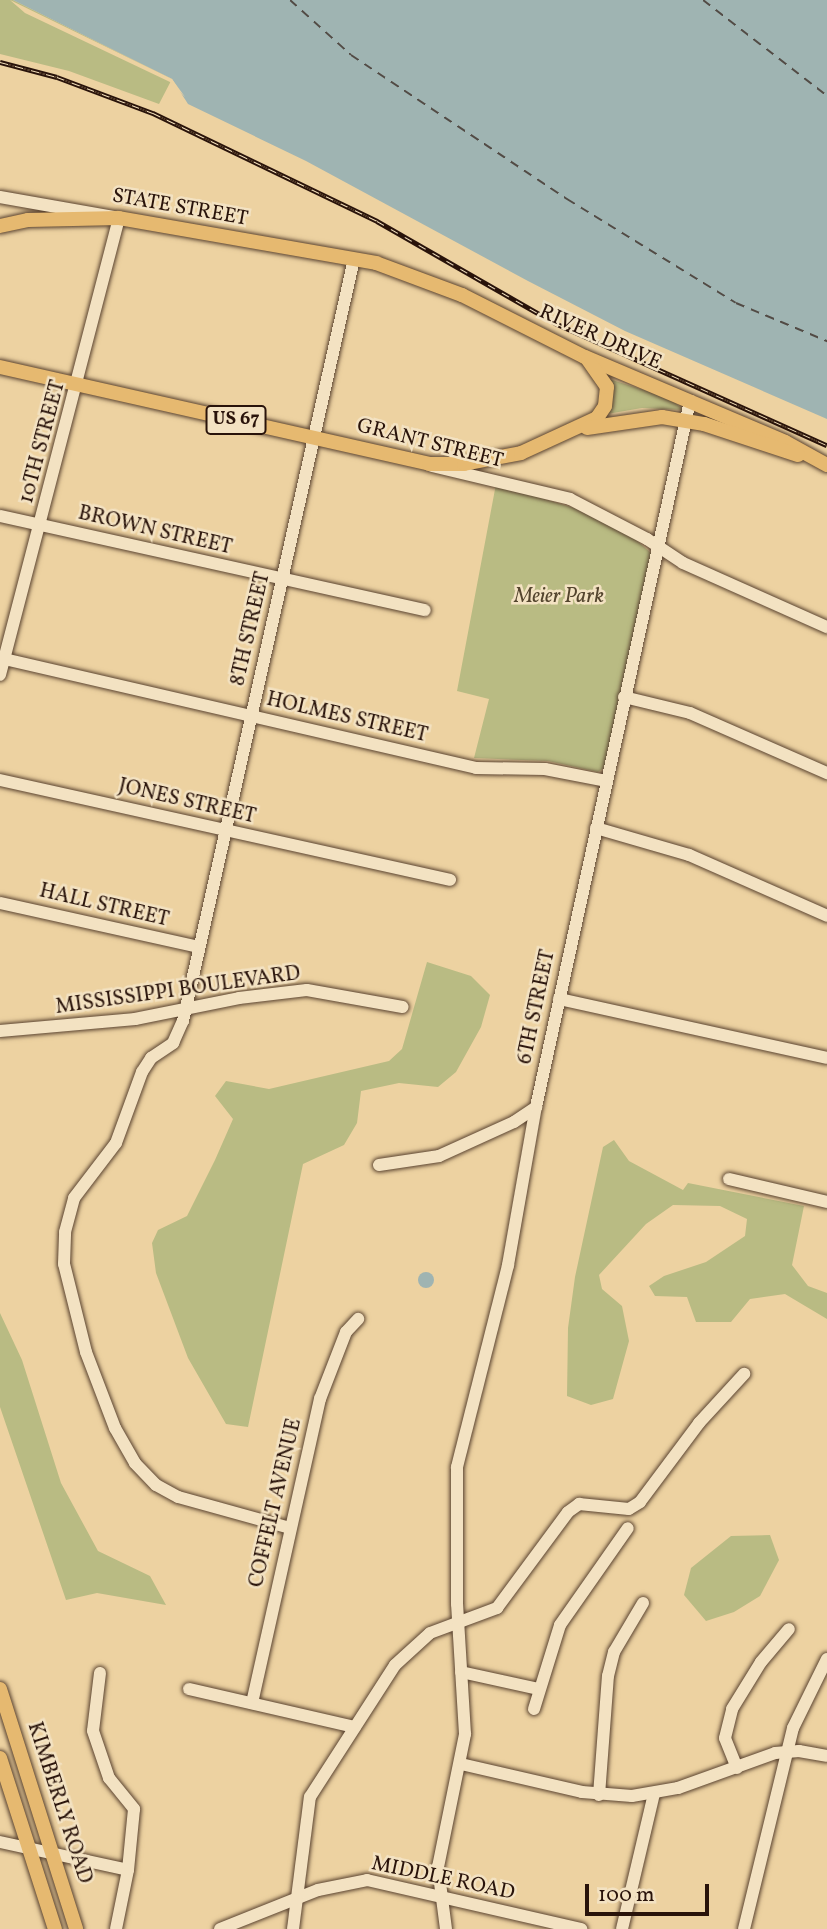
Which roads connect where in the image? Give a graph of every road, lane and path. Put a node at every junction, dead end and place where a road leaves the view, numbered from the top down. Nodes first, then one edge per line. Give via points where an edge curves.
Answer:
1 (0, 197) edge
2 (119, 218) junction
3 (0, 226) edge
4 (354, 258) junction
5 (585, 357) junction
6 (0, 367) edge
7 (78, 384) junction
8 (690, 401) junction
9 (686, 420) junction
10 (579, 429) junction
11 (314, 438) junction
12 (394, 456) junction
13 (809, 457) junction
14 (827, 465) edge
15 (0, 516) edge
16 (40, 525) junction
17 (659, 548) junction
18 (282, 580) junction
19 (425, 610) dead end
20 (827, 627) edge
21 (2, 658) edge
22 (0, 675) edge
23 (624, 697) junction
24 (251, 715) junction
25 (827, 773) edge
26 (0, 779) edge
27 (606, 781) junction
28 (596, 828) junction
29 (226, 830) junction
30 (450, 880) dead end
31 (0, 903) edge
32 (827, 916) edge
33 (200, 947) junction
34 (559, 999) junction
35 (402, 1007) dead end
36 (186, 1009) junction
37 (0, 1031) edge
38 (827, 1058) edge
39 (536, 1107) junction
40 (379, 1166) dead end
41 (729, 1179) dead end
42 (826, 1201) edge
43 (358, 1319) dead end
44 (744, 1374) dead end
45 (290, 1528) junction
46 (628, 1528) dead end
47 (643, 1603) dead end
48 (458, 1625) junction
49 (789, 1629) dead end
50 (827, 1658) edge
51 (461, 1672) junction
52 (100, 1673) dead end
53 (0, 1689) edge
54 (189, 1689) dead end
55 (539, 1689) junction
56 (252, 1703) junction
57 (534, 1709) dead end
58 (355, 1727) junction
59 (787, 1752) junction
60 (827, 1756) edge
61 (0, 1758) edge
62 (461, 1764) junction
63 (737, 1768) junction
64 (654, 1794) junction
65 (599, 1795) junction
66 (0, 1842) edge
67 (30, 1848) junction
68 (54, 1854) junction
69 (128, 1870) junction
70 (441, 1895) junction
71 (295, 1898) junction
72 (55, 1929) edge
73 (76, 1929) edge
74 (116, 1929) edge
75 (220, 1929) edge
76 (293, 1929) edge
77 (446, 1929) edge
78 (581, 1929) edge
79 (622, 1929) edge
80 (744, 1929) edge

1 - 2 street, STATE STREET
2 - 3 main road, US 67 via 48,219
2 - 4 main road, STATE STREET / US 67
2 - 7 street, 10TH STREET
4 - 5 main road, RIVER DRIVE / US 67 via 422,278
4 - 11 street, 8TH STREET
5 - 8 main road, RIVER DRIVE / US 67
5 - 10 main road via 605,381 607,398 597,418
6 - 7 main road, GRANT STREET / US 67
7 - 11 main road, GRANT STREET / US 67
7 - 16 street, 10TH STREET
8 - 9 street, 6TH STREET
8 - 13 main road, RIVER DRIVE / US 67
9 - 10 main road, US 67 via 633,419
9 - 13 main road, US 67
9 - 17 street, 6TH STREET
10 - 12 main road, US 67 via 494,460 429,464
11 - 12 main road, GRANT STREET / US 67
11 - 18 street, 8TH STREET
12 - 17 street, GRANT STREET via 570,499
13 - 14 main road, RIVER DRIVE / US 67
15 - 16 street, BROWN STREET
16 - 18 street, BROWN STREET
16 - 21 street, 10TH STREET
17 - 20 street, GRANT STREET
17 - 23 street, 6TH STREET
18 - 19 street, BROWN STREET
18 - 24 street, 8TH STREET
21 - 22 street, 10TH STREET
21 - 24 street, HOLMES STREET
23 - 25 street via 690,713
23 - 27 street, 6TH STREET
24 - 27 street, HOLMES STREET via 476,768 545,769
24 - 29 street, 8TH STREET
26 - 29 street, JONES STREET
27 - 28 street, 6TH STREET
28 - 32 street via 690,855
28 - 34 street, 6TH STREET
29 - 30 street, JONES STREET
29 - 33 street, 8TH STREET
31 - 33 street, HALL STREET
33 - 36 street, 8TH STREET
34 - 38 street
34 - 39 street, 6TH STREET
35 - 36 street, MISSISSIPPI BOULEVARD via 307,990
36 - 37 street, MISSISSIPPI BOULEVARD via 59,1029
36 - 45 street, 8TH STREET via 173,1043 151,1058 142,1072 116,1143 74,1198 65,1232 64,1264 86,1352 115,1428 135,1463 156,1485 178,1497
39 - 40 street via 439,1156
39 - 48 street, 6TH STREET via 501,1298 457,1467
41 - 42 street
43 - 45 street, COFFELT AVENUE via 346,1332 320,1399
44 - 48 street via 699,1423 640,1502 629,1509 579,1504 568,1512 497,1608
45 - 56 street, COFFELT AVENUE
46 - 55 street via 566,1614
47 - 65 street via 614,1652 608,1676
48 - 51 street, 6TH STREET
48 - 58 street via 418,1641 395,1665
49 - 63 street via 761,1662 732,1709 725,1738
50 - 59 street via 806,1694
51 - 55 street
51 - 62 street, 6TH STREET via 465,1734
52 - 69 street via 93,1731 109,1778 134,1810
53 - 68 main road, KIMBERLY ROAD
54 - 56 street
55 - 57 street
56 - 58 street
58 - 71 street via 310,1797
59 - 60 street
59 - 63 street
59 - 80 street
61 - 67 main road, KIMBERLY ROAD
62 - 65 street
62 - 70 street, 6TH STREET via 438,1867
63 - 64 street
64 - 65 street
64 - 79 street
66 - 67 street
67 - 68 street
67 - 72 main road, KIMBERLY ROAD
68 - 69 street
68 - 73 main road, KIMBERLY ROAD
69 - 74 street
70 - 71 street, MIDDLE ROAD via 367,1880
70 - 77 street, 6TH STREET
70 - 78 street, MIDDLE ROAD
71 - 75 street, MIDDLE ROAD
71 - 76 street

